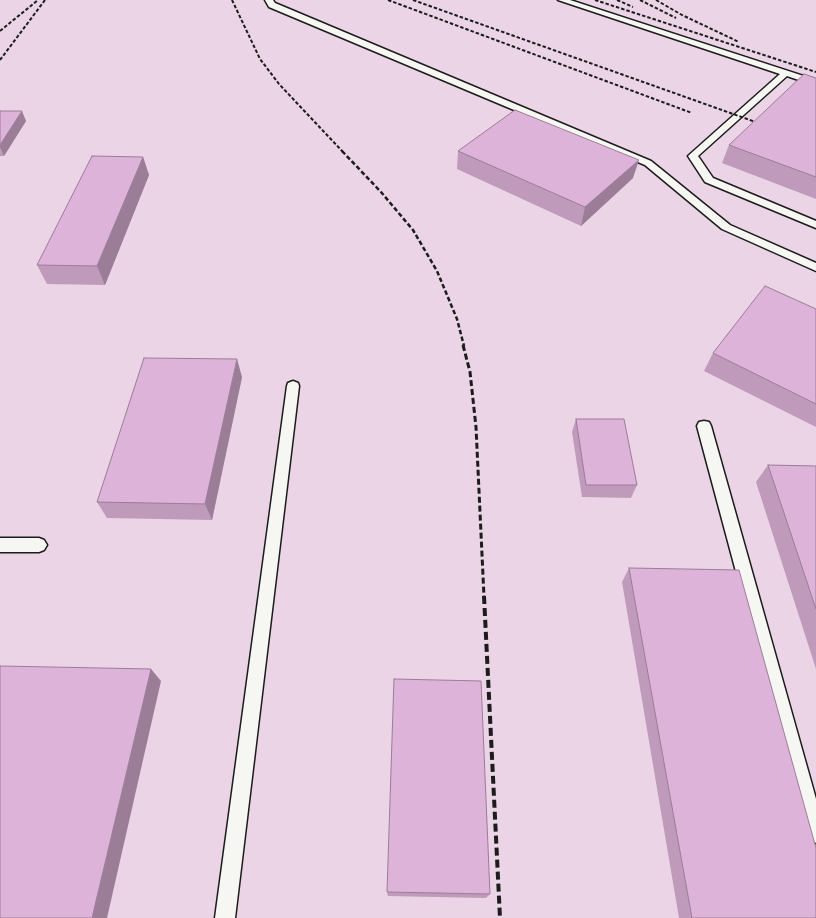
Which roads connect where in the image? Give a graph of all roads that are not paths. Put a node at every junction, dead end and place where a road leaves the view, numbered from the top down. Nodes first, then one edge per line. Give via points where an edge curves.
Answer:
1 (269, 0) edge
2 (562, 0) edge
3 (786, 73) junction
4 (816, 83) edge
5 (816, 225) edge
6 (816, 267) edge
7 (293, 386) dead end
8 (704, 426) dead end
9 (0, 545) edge
10 (39, 545) dead end
11 (816, 833) edge
12 (225, 918) edge

1 - 6 lane via 272,5 648,162 726,227
2 - 3 lane
3 - 4 lane
3 - 5 lane via 693,156 709,180
7 - 12 lane
8 - 11 lane
9 - 10 lane

